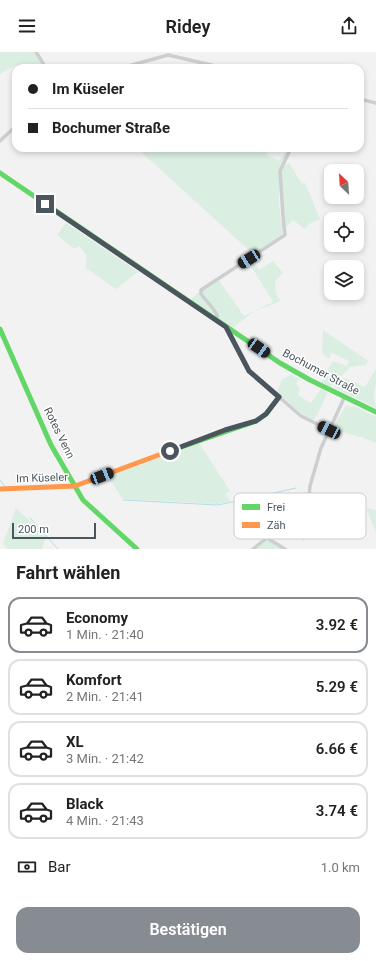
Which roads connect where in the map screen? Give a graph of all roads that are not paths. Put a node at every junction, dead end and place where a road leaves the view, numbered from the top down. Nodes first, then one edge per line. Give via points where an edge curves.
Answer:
1 (36, 52) edge
2 (44, 64) edge
3 (134, 64) edge
4 (208, 64) edge
5 (364, 101) edge
6 (376, 103) edge
7 (12, 130) edge
8 (0, 141) edge
9 (289, 152) edge
10 (0, 173) edge
11 (217, 320) junction
12 (226, 327) junction
13 (0, 329) edge
14 (345, 396) junction
15 (279, 397) junction
16 (376, 412) edge
17 (329, 430) junction
18 (75, 486) junction
19 (0, 489) edge
20 (309, 493) edge
21 (266, 539) edge
22 (269, 539) edge
23 (136, 549) edge
24 (253, 549) edge
25 (285, 549) edge

1 - 2 street
3 - 4 street via 168,54
5 - 6 street
7 - 8 street
9 - 11 street via 280,171 285,235 201,290 201,294 217,314
10 - 11 street, Bochumer Straße
11 - 12 street, Bochumer Straße
12 - 14 street, Bochumer Straße via 280,363
12 - 15 street via 249,371
13 - 18 street, Rotes Venn via 51,445
14 - 16 street, Bochumer Straße
14 - 17 street
15 - 17 street via 301,416
15 - 18 street, Im Küseler via 266,414 256,421 225,430
17 - 20 street via 321,448
18 - 19 street, Im Küseler
18 - 23 street, Rotes Venn via 83,500
21 - 24 street
22 - 25 street

